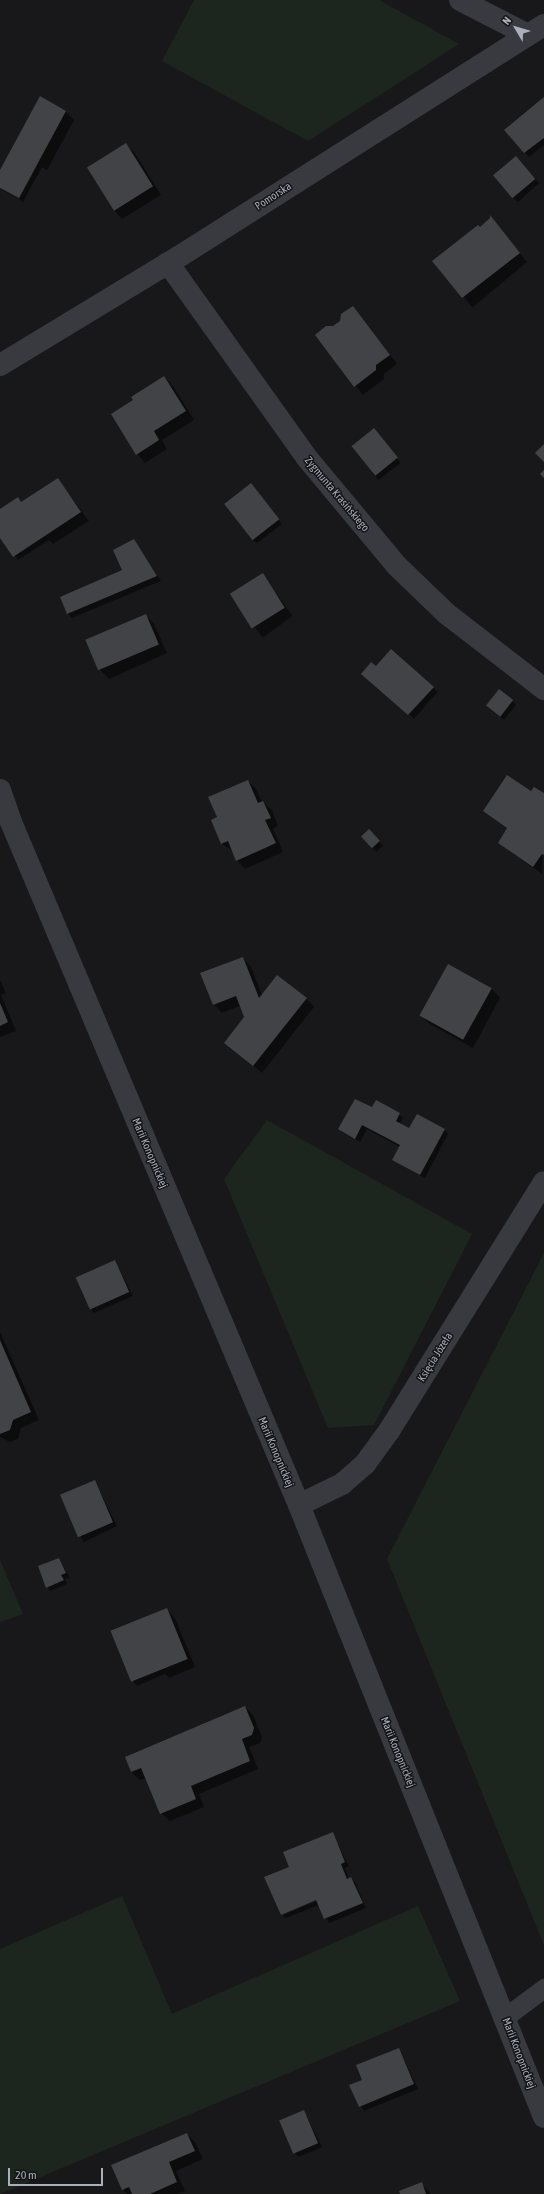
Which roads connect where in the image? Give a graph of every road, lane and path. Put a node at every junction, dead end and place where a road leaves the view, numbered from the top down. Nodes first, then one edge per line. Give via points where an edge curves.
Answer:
1 (460, 0) edge
2 (536, 30) edge
3 (168, 263) junction
4 (0, 365) edge
5 (544, 689) edge
6 (0, 790) edge
7 (544, 1182) edge
8 (299, 1505) junction
9 (544, 1988) edge
10 (505, 2017) junction
11 (544, 2117) edge

1 - 2 street
2 - 3 street, Pomorska
3 - 4 street, Pomorska
3 - 5 street, Zygmunta Krasińskiego via 307,458 396,565 447,614
6 - 8 street, Marii Konopnickiej via 14,829
7 - 8 street, Księcia Józefa via 389,1432 364,1464 342,1484
8 - 10 street, Marii Konopnickiej
9 - 10 lane
10 - 11 street, Marii Konopnickiej

